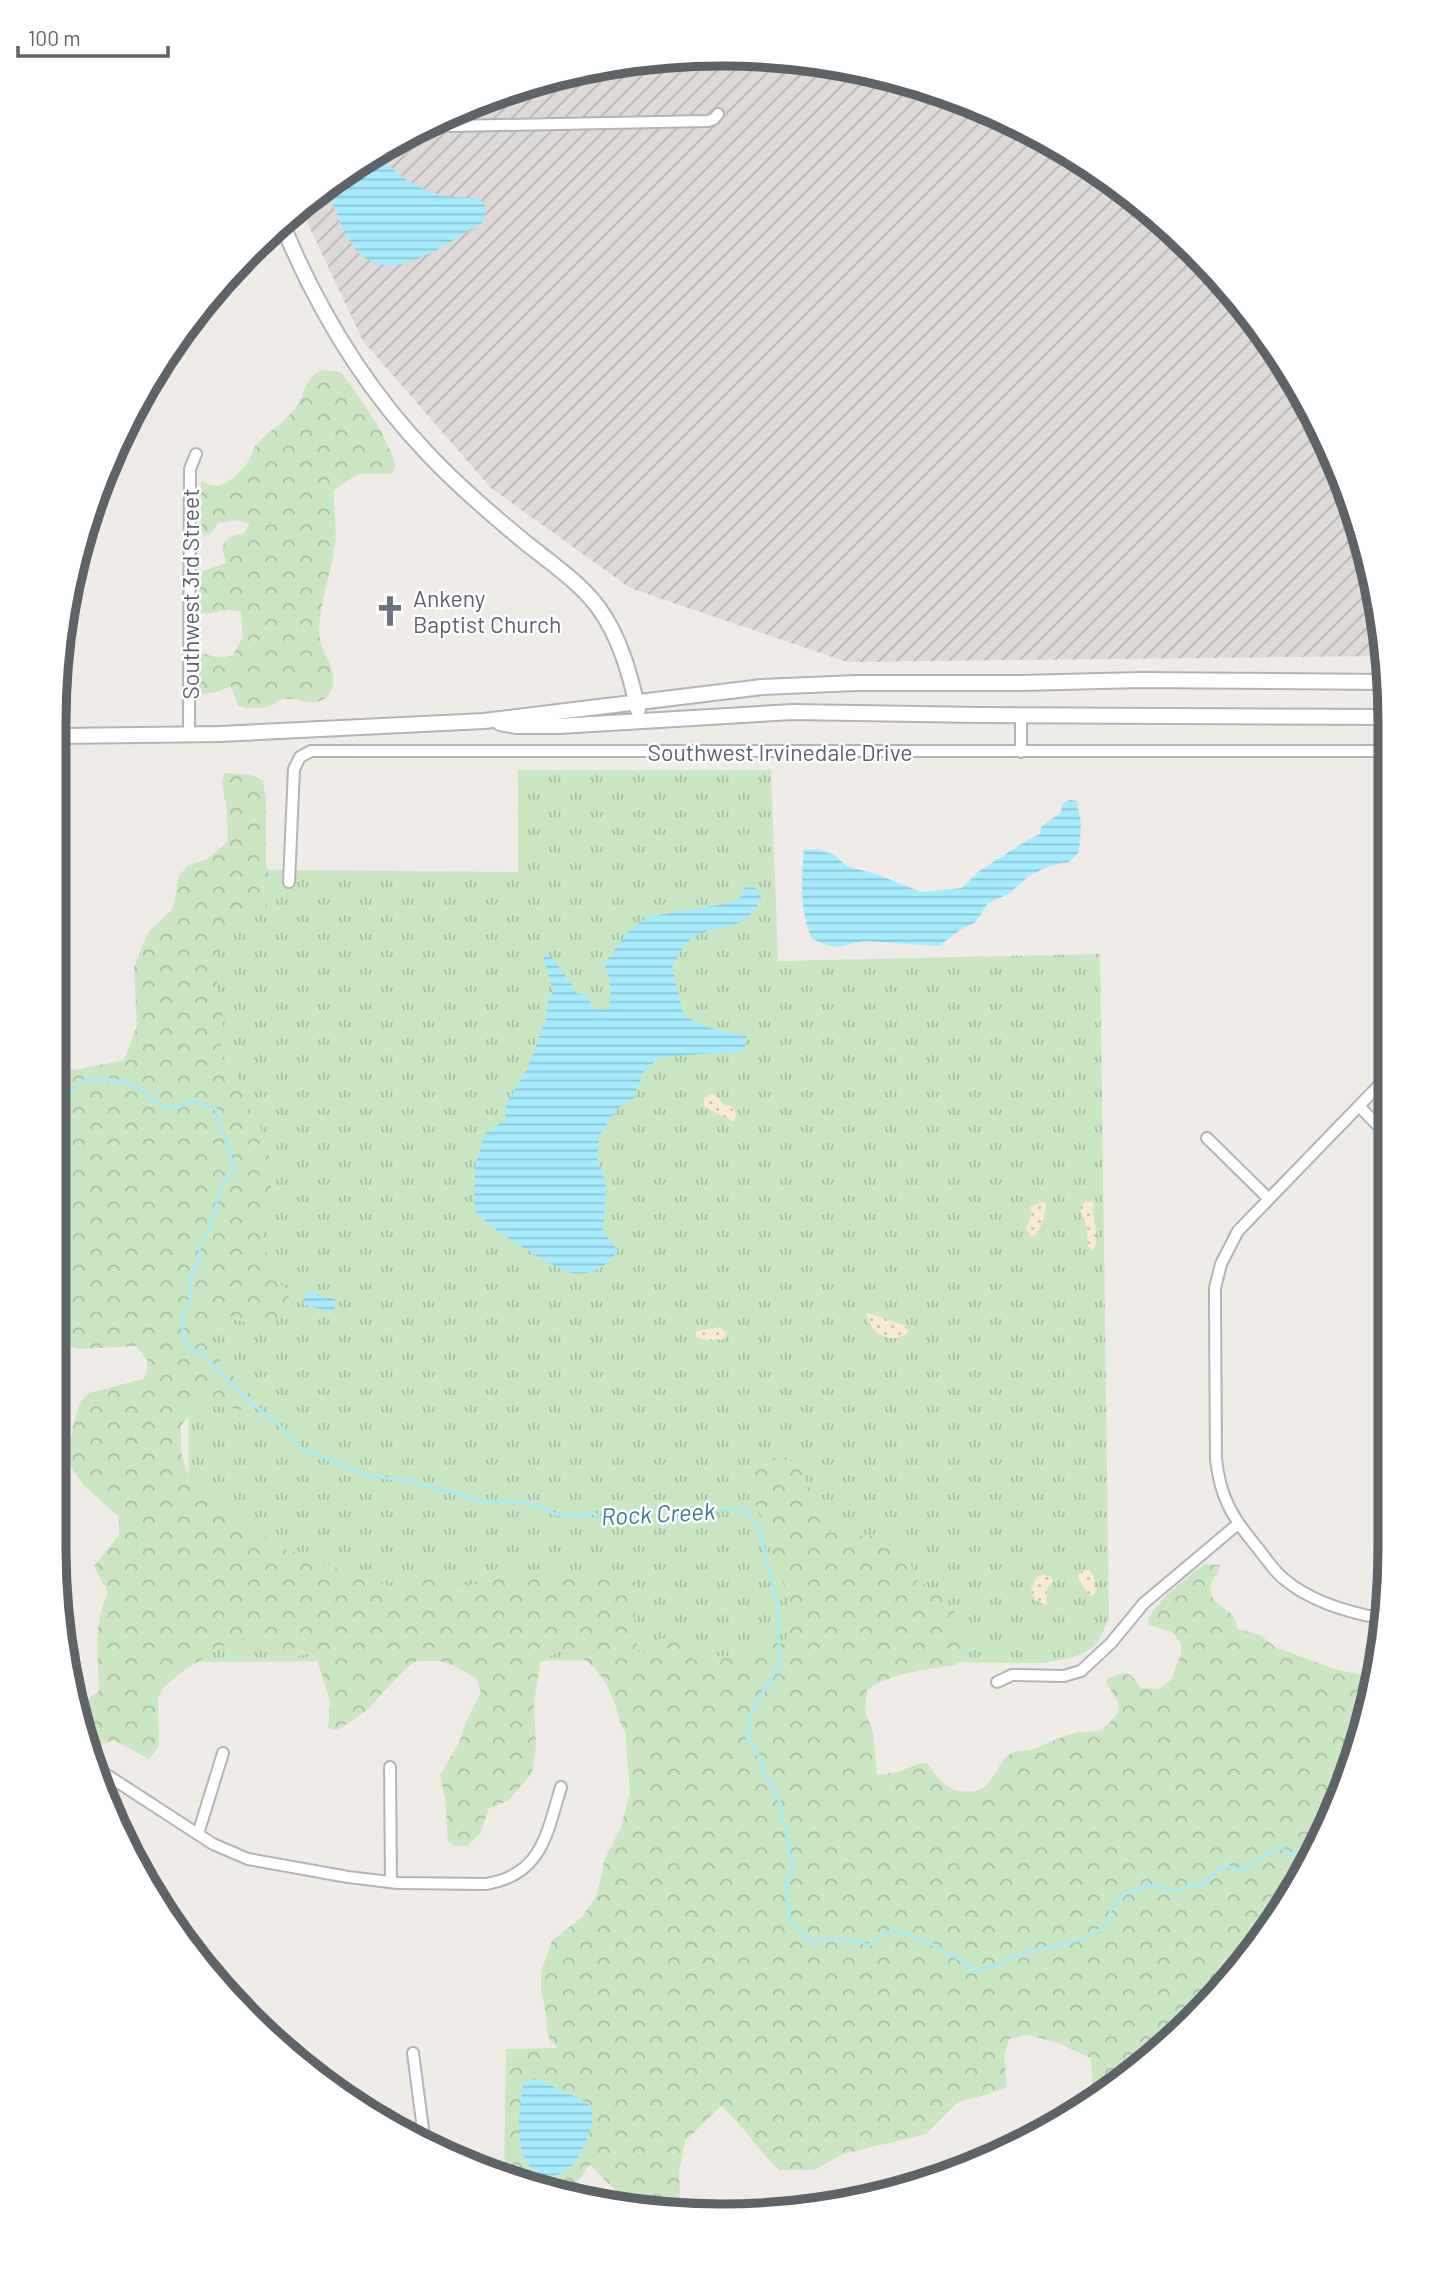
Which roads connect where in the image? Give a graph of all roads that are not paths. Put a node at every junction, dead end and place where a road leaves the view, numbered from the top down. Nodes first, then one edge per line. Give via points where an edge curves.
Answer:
1 (718, 114) dead end
2 (450, 126) edge
3 (286, 233) edge
4 (196, 454) dead end
5 (1376, 682) edge
6 (637, 703) junction
7 (1021, 715) junction
8 (1378, 717) edge
9 (484, 721) junction
10 (641, 721) junction
11 (190, 735) junction
12 (66, 736) edge
13 (1378, 751) edge
14 (1021, 752) junction
15 (289, 882) dead end
16 (1378, 1086) edge
17 (1359, 1106) junction
18 (1378, 1126) edge
19 (1207, 1138) dead end
20 (1269, 1199) junction
21 (1238, 1524) junction
22 (1374, 1616) edge
23 (997, 1682) dead end
24 (223, 1753) dead end
25 (390, 1767) dead end
26 (107, 1775) edge
27 (562, 1787) dead end
28 (198, 1834) junction
29 (391, 1882) junction
30 (413, 2053) dead end
31 (423, 2132) edge

1 - 2 street via 708,121
3 - 6 main road via 333,330 401,425 465,491 598,606 625,661
4 - 11 street, Southwest 3rd Street via 190,470
5 - 6 main road, Southwest Irvinedale Drive via 857,682 762,687
6 - 9 main road, Southwest Irvinedale Drive
6 - 10 main road
7 - 8 main road, Southwest Irvinedale Drive
7 - 10 main road, Southwest Irvinedale Drive via 793,712
7 - 14 street
9 - 10 main road, Southwest Irvinedale Drive via 516,726
9 - 11 main road, Southwest Irvinedale Drive
11 - 12 main road, Southwest Irvinedale Drive
13 - 14 street, Southwest Irvinedale Drive
14 - 15 street, Southwest Irvinedale Drive via 311,751 300,757 294,769
16 - 17 street
17 - 18 street
17 - 20 street
19 - 20 street
20 - 21 street via 1238,1231 1215,1288 1216,1459 1222,1493
21 - 22 street via 1283,1579 1299,1590
21 - 23 street via 1144,1603 1081,1671 1064,1676 1012,1675
24 - 28 street
25 - 29 street
26 - 28 street
27 - 29 street via 543,1846 518,1874 486,1884
28 - 29 street via 247,1859
30 - 31 street

